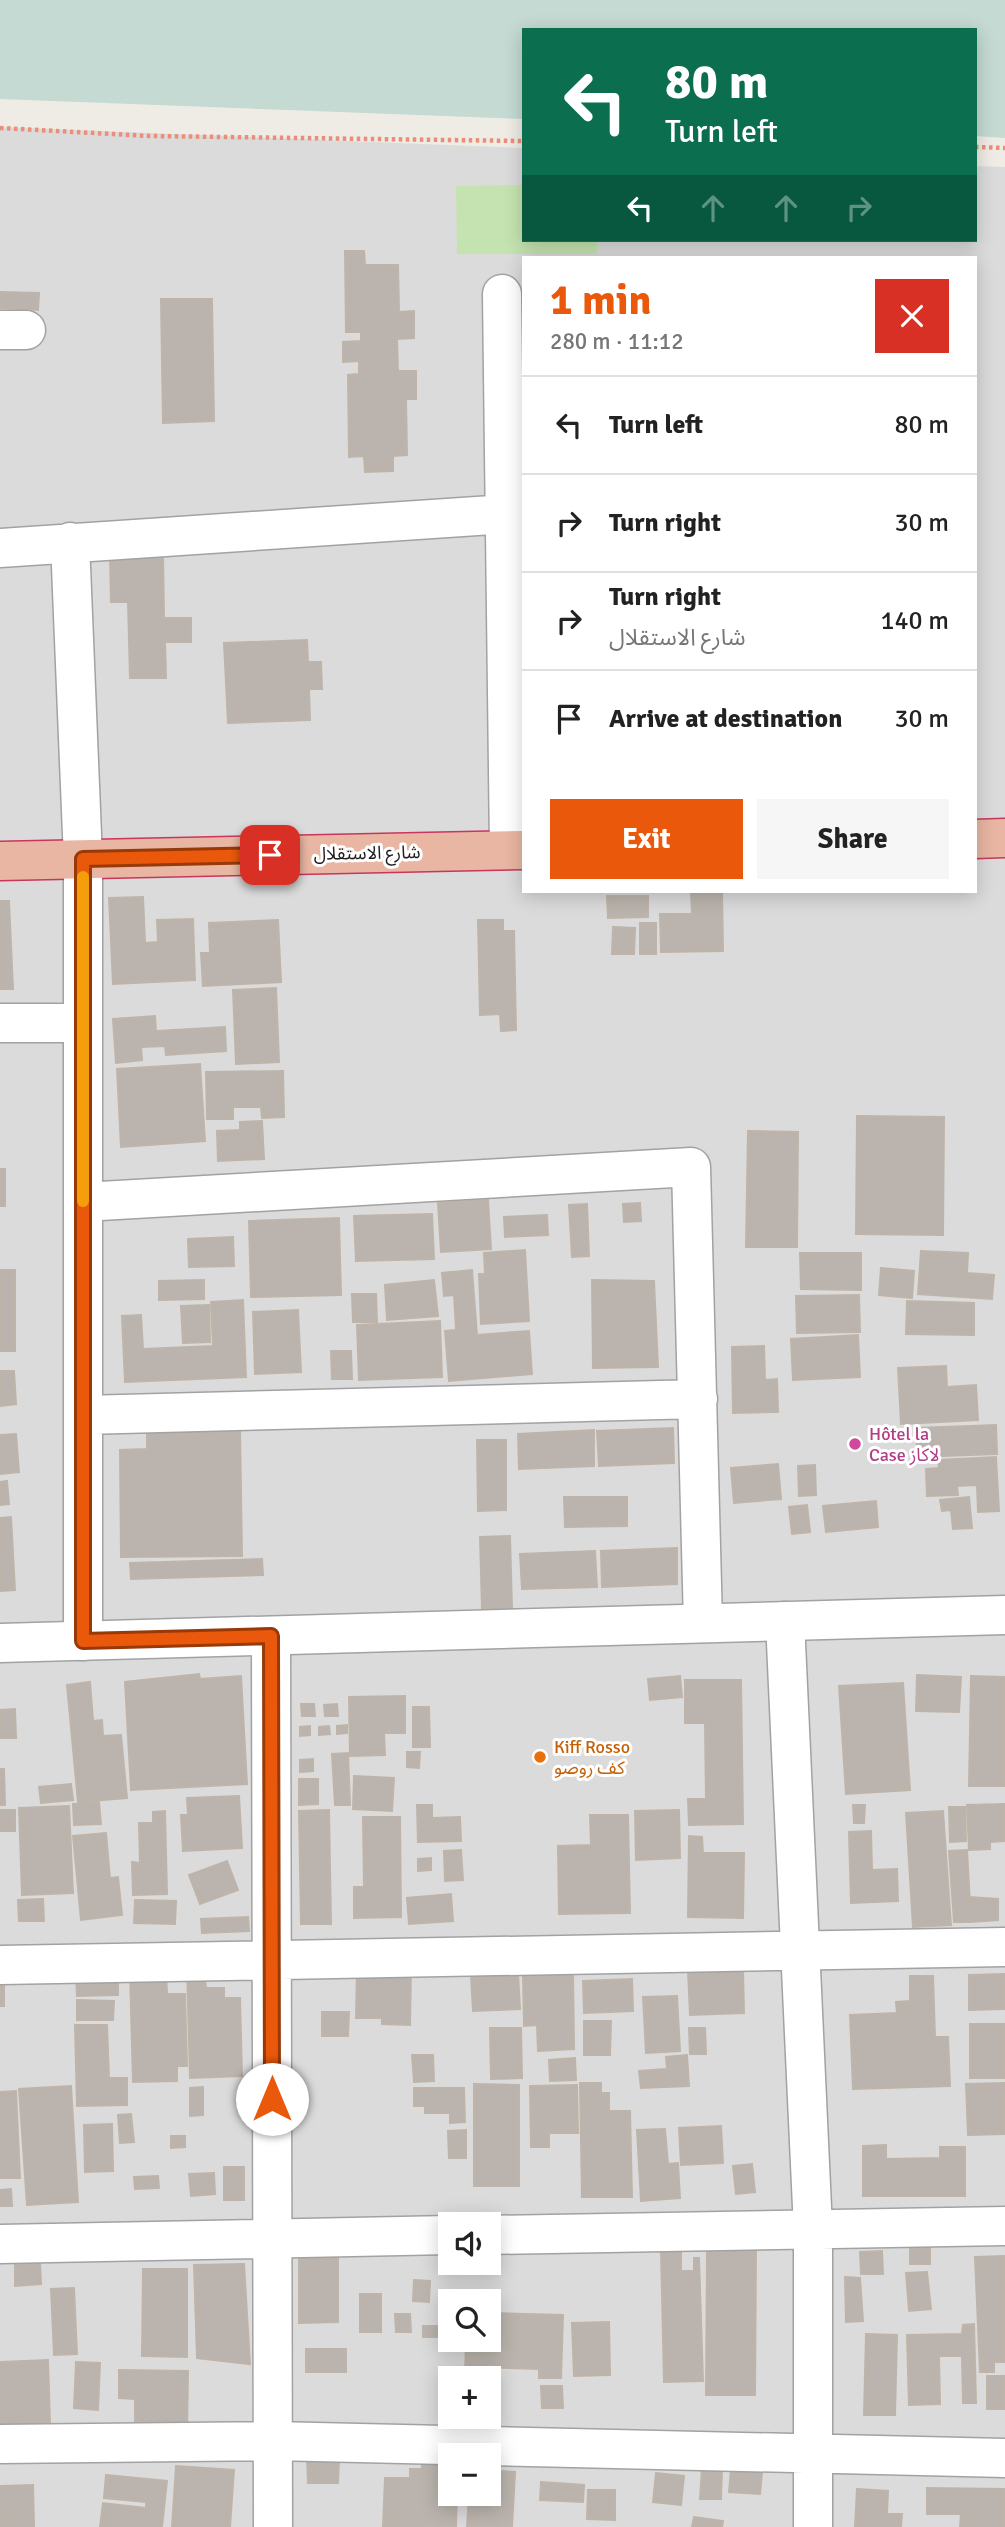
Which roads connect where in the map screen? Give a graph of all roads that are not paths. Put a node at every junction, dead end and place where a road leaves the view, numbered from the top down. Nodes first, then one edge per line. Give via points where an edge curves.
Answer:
1 (502, 294) dead end
2 (507, 514) junction
3 (70, 542) junction
4 (0, 548) edge
5 (1005, 838) edge
6 (977, 839) edge
7 (516, 850) edge
8 (83, 859) junction
9 (0, 861) edge
10 (0, 1023) edge
11 (83, 1023) junction
12 (83, 1202) junction
13 (698, 1399) junction
14 (83, 1416) junction
15 (1005, 1615) edge
16 (785, 1621) junction
17 (703, 1623) junction
18 (271, 1636) junction
19 (83, 1641) junction
20 (0, 1643) edge
21 (1005, 1947) edge
22 (802, 1951) junction
23 (272, 1960) junction
24 (0, 1965) edge
25 (1005, 2225) edge
26 (813, 2229) junction
27 (438, 2235) edge
28 (501, 2235) edge
29 (272, 2239) junction
30 (0, 2244) edge
31 (273, 2441) junction
32 (0, 2444) edge
33 (813, 2455) junction
34 (1005, 2458) edge
35 (273, 2527) edge
36 (813, 2527) edge

1 - 2 street
2 - 3 street
2 - 7 street
3 - 4 street
3 - 8 street
5 - 6 highway
7 - 8 highway, شارع الاستقلال
8 - 9 highway, شارع الاستقلال
8 - 11 street
10 - 11 street
11 - 12 street
12 - 13 street via 691,1167
12 - 14 street
13 - 14 street
13 - 17 street
14 - 19 street
15 - 16 street
16 - 17 street
16 - 22 street
17 - 18 street
18 - 19 street
18 - 23 street
19 - 20 street
21 - 22 street
22 - 23 street
22 - 26 street
23 - 24 street
23 - 29 street
25 - 26 street
26 - 28 street
26 - 33 street
27 - 29 street
29 - 30 street
29 - 31 street
31 - 32 street
31 - 33 street
31 - 35 street
33 - 34 street
33 - 36 street

